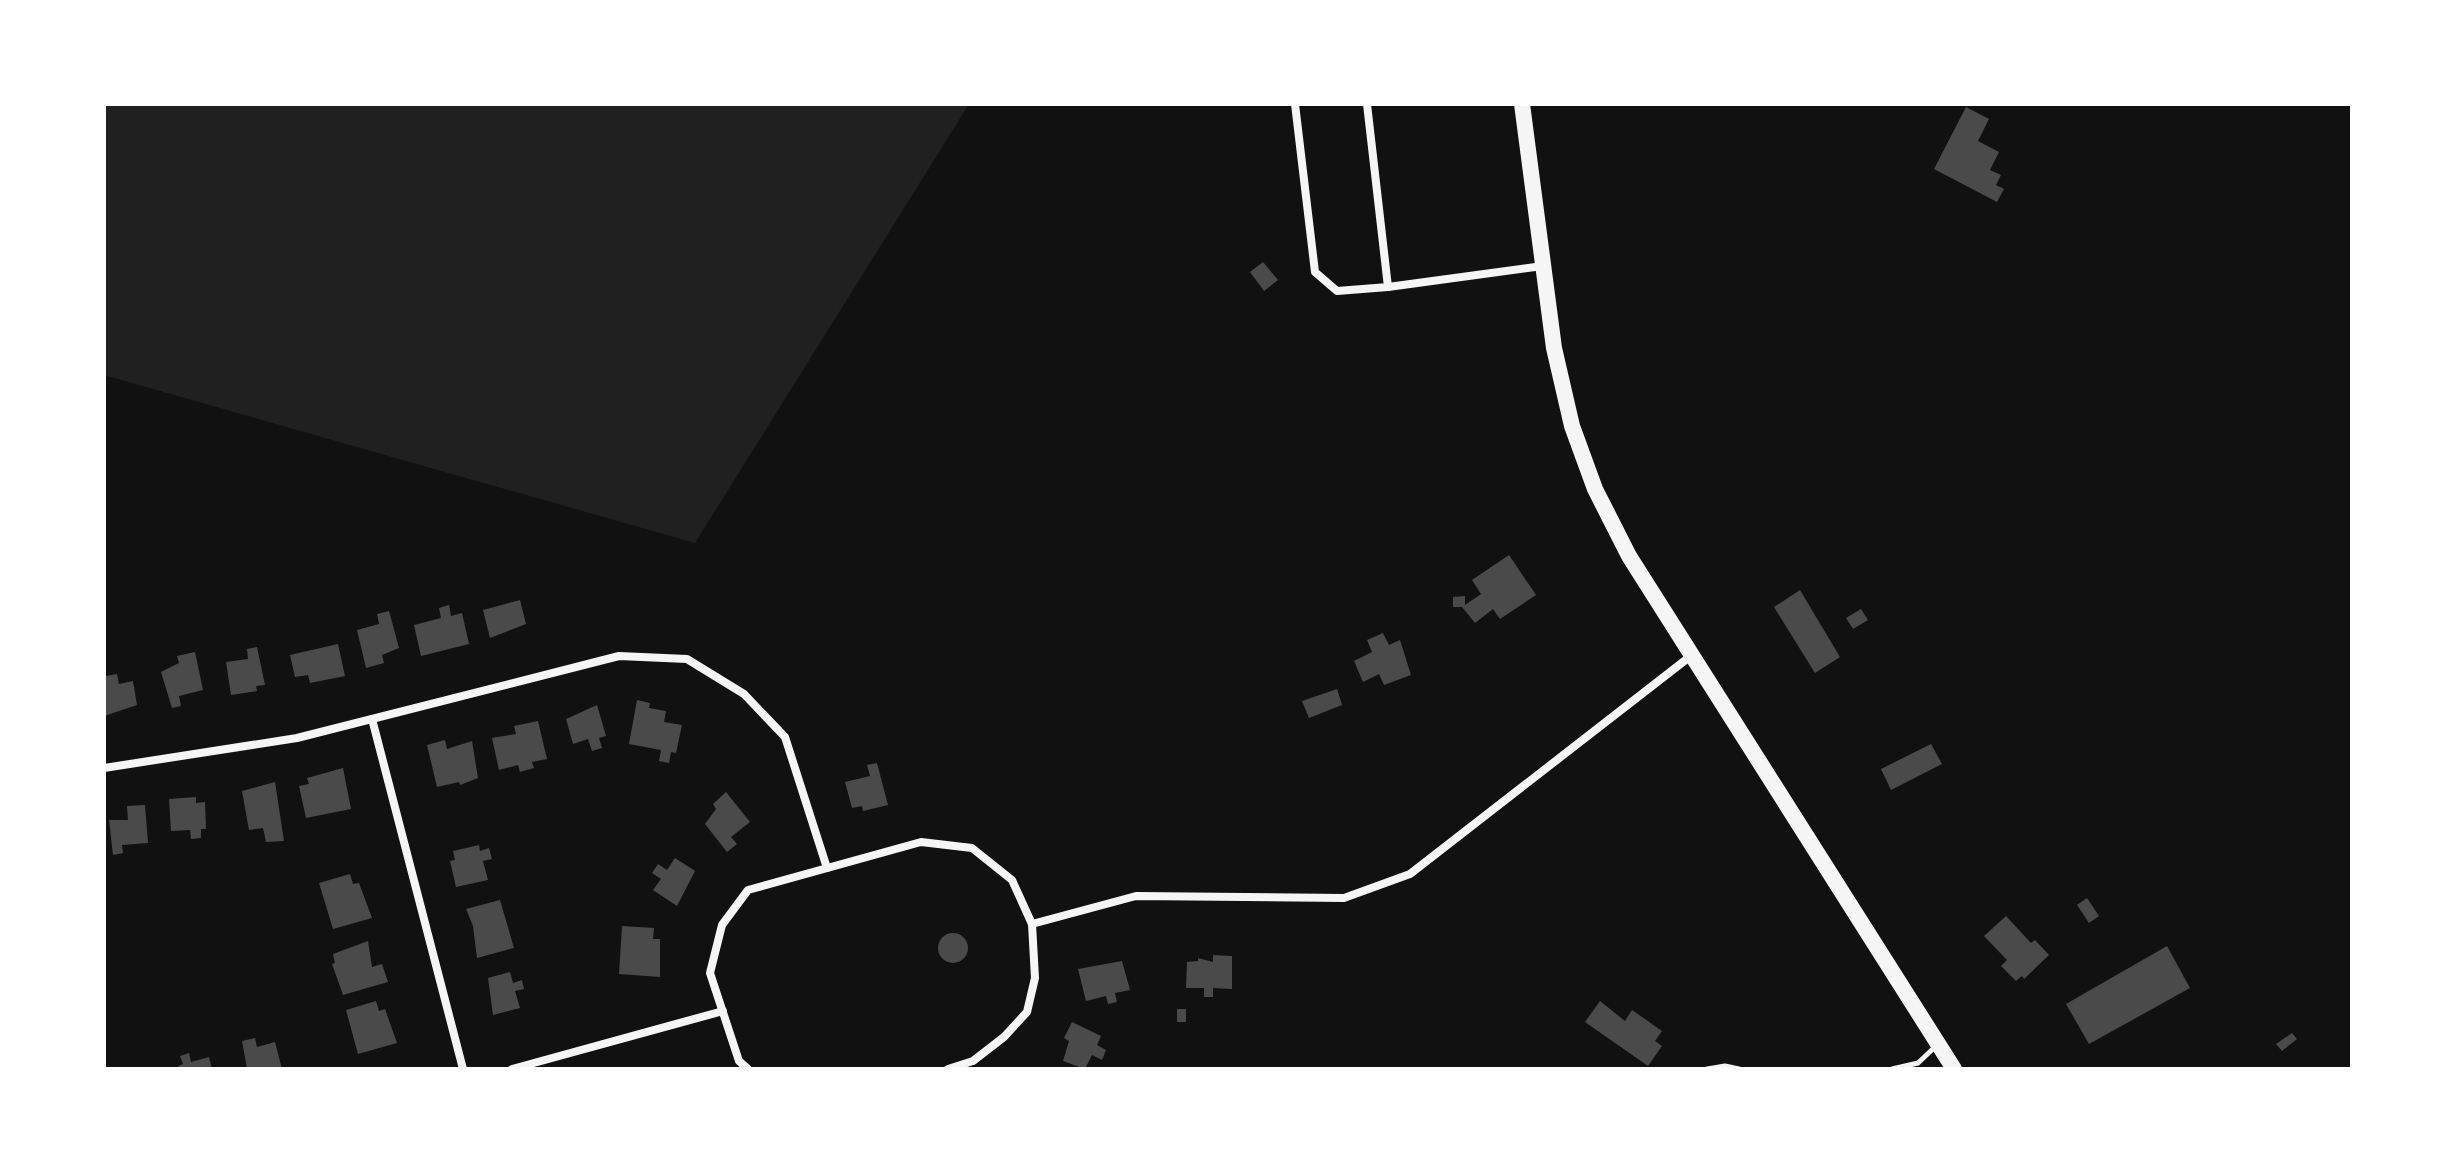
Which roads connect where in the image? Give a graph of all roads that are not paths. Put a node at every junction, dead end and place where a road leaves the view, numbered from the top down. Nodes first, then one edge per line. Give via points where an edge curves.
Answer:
1 (1295, 104) edge
2 (1367, 104) edge
3 (1522, 104) edge
4 (1543, 266) junction
5 (1388, 287) junction
6 (1692, 655) junction
7 (372, 719) junction
8 (104, 768) edge
9 (827, 868) junction
10 (1032, 924) junction
11 (723, 1011) junction
12 (1937, 1046) junction
13 (463, 1069) edge
14 (512, 1069) edge
15 (748, 1069) edge
16 (948, 1069) edge
17 (1707, 1069) edge
18 (1739, 1069) edge
19 (1892, 1069) edge
20 (1954, 1069) edge

1 - 5 street via 1315,272 1337,291
2 - 5 street
3 - 4 main road
4 - 5 street
4 - 6 main road via 1572,426 1595,489 1629,556
6 - 10 street via 1410,874 1344,898 1136,896
6 - 12 main road
7 - 8 street via 297,738
7 - 9 street via 619,656 687,659 744,694 785,737
7 - 13 street
9 - 10 street via 921,842 972,848 1012,880
9 - 11 street via 748,890 722,925 710,973
10 - 16 street via 1035,978 1027,1012 973,1061
11 - 14 street
11 - 15 street via 739,1061
12 - 19 lane via 1918,1063
12 - 20 main road
17 - 18 lane

